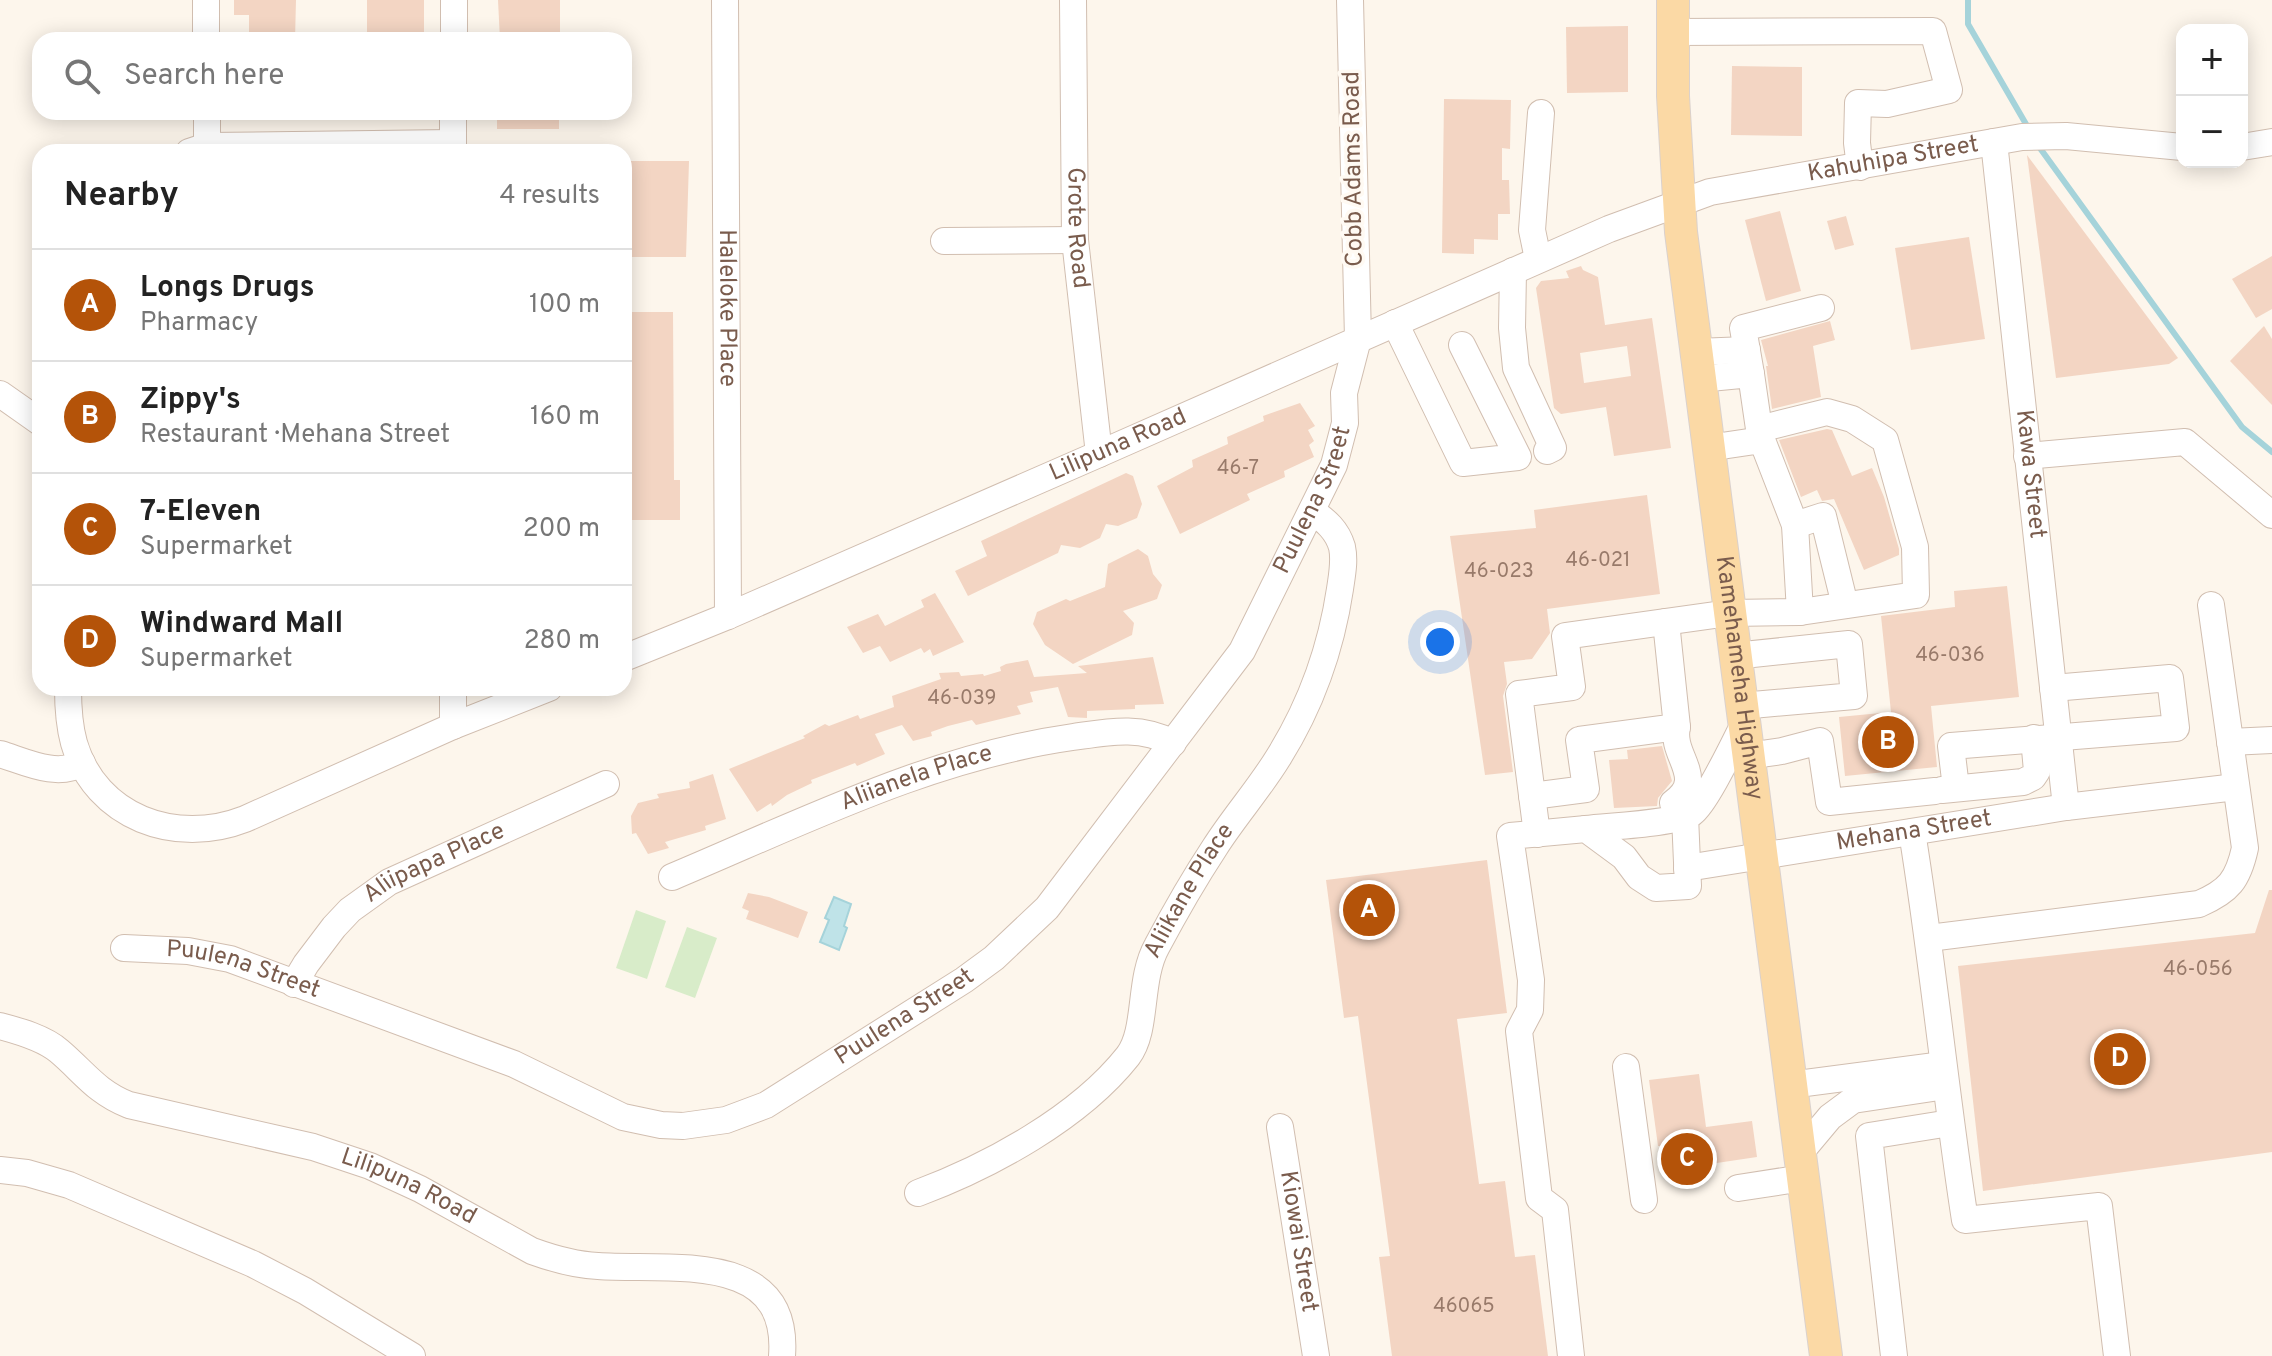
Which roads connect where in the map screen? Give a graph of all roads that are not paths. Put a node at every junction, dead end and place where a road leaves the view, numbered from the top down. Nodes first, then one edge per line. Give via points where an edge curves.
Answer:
1 (206, 0) edge
2 (454, 0) edge
3 (725, 0) edge
4 (1073, 0) edge
5 (1350, 0) edge
6 (1673, 0) edge
7 (206, 32) edge
8 (454, 32) edge
9 (1673, 32) junction
10 (1541, 113) dead end
11 (205, 120) edge
12 (453, 120) edge
13 (1994, 142) junction
14 (2272, 142) edge
15 (199, 144) edge
16 (452, 144) edge
17 (2176, 146) edge
18 (2248, 146) edge
19 (1860, 167) junction
20 (1679, 205) junction
21 (1609, 229) joint
22 (1075, 240) junction
23 (944, 241) dead end
24 (1538, 259) junction
25 (1513, 271) junction
26 (1821, 308) dead end
27 (1512, 314) junction
28 (1395, 323) junction
29 (1491, 335) dead end
30 (1358, 339) junction
31 (1462, 345) dead end
32 (1749, 362) junction
33 (1698, 365) junction
34 (0, 394) edge
35 (32, 416) edge
36 (1761, 434) junction
37 (1708, 448) junction
38 (1547, 451) dead end
39 (1099, 454) junction
40 (2027, 456) junction
41 (1312, 511) junction
42 (2272, 515) edge
43 (1795, 525) junction
44 (1845, 605) junction
45 (2211, 605) dead end
46 (1800, 612) junction
47 (1729, 613) junction
48 (728, 616) junction
49 (1666, 622) junction
50 (632, 655) edge
51 (1734, 656) junction
52 (2053, 688) junction
53 (68, 696) edge
54 (453, 696) edge
55 (529, 696) edge
56 (453, 726) junction
57 (1677, 727) junction
58 (1744, 729) junction
59 (2046, 737) junction
60 (2272, 740) edge
61 (2230, 742) junction
62 (1173, 743) junction
63 (0, 754) edge
64 (82, 763) junction
65 (606, 784) dead end
66 (2236, 787) junction
67 (1586, 789) junction
68 (1946, 790) junction
69 (1532, 796) junction
70 (2066, 807) junction
71 (1672, 809) junction
72 (1941, 827) junction
73 (1586, 829) junction
74 (1912, 832) junction
75 (1537, 834) junction
76 (1761, 857) junction
77 (1687, 868) junction
78 (672, 877) dead end
79 (1929, 938) junction
80 (124, 948) dead end
81 (294, 984) junction
82 (0, 1026) edge
83 (1626, 1067) dead end
84 (1944, 1076) junction
85 (1790, 1085) junction
86 (1950, 1123) junction
87 (1280, 1127) dead end
88 (1801, 1166) junction
89 (0, 1170) edge
90 (1738, 1188) dead end
91 (918, 1193) dead end
92 (1644, 1200) dead end
93 (412, 1356) edge
94 (782, 1356) edge
95 (1316, 1356) edge
96 (1571, 1356) edge
97 (1826, 1356) edge
98 (1894, 1356) edge
99 (2117, 1356) edge

1 - 7 street
2 - 8 street
3 - 48 street, Haleloke Place
4 - 22 street, Grote Road
5 - 30 street, Cobb Adams Road
6 - 9 main road, Kamehameha Highway
9 - 19 street via 1933,31 1949,90 1887,104 1847,103
9 - 20 main road, Kamehameha Highway
10 - 24 street via 1532,230
11 - 15 street
12 - 16 street
13 - 17 street, Kahuhipa Street via 2066,136
13 - 19 street, Kahuhipa Street
13 - 40 street, Kawa Street
14 - 18 street
19 - 20 street, Kahuhipa Street via 1710,192
20 - 21 street, Kahuhipa Street
20 - 33 main road, Kamehameha Highway
21 - 24 street, Lilipuna Road
22 - 23 street
22 - 39 street, Grote Road
24 - 25 street, Lilipuna Road
25 - 27 street
25 - 28 street, Lilipuna Road
26 - 32 street via 1743,328
27 - 29 street
27 - 38 street via 1516,368 1553,448
28 - 30 street, Lilipuna Road
28 - 31 street via 1463,463 1518,457
30 - 39 street, Lilipuna Road
30 - 41 street, Puulena Street via 1344,393 1339,451
32 - 33 street
32 - 36 street
33 - 37 main road, Kamehameha Highway
34 - 35 street
36 - 37 street
36 - 43 street
36 - 44 street via 1827,412 1852,419 1885,440 1915,547 1916,595
37 - 47 main road, Kamehameha Highway
39 - 48 street, Lilipuna Road
40 - 42 street via 2185,442
40 - 52 street, Kawa Street
41 - 62 street, Puulena Street via 1242,651
41 - 91 street, Aliikane Place via 1330,524 1343,555 1324,658 1290,737 1216,845 1157,946 1146,974 1132,1050 1079,1102 1027,1140
43 - 44 street via 1823,516
43 - 46 street
44 - 46 street
45 - 61 street
46 - 47 street
47 - 49 street
47 - 51 main road, Kamehameha Highway
48 - 50 street, Lilipuna Road
49 - 57 street
49 - 69 street via 1565,636 1572,687 1519,694
51 - 58 main road, Kamehameha Highway
51 - 58 street via 1849,644 1854,696
52 - 59 street, Kawa Street
52 - 59 street via 2170,678 2176,728
53 - 64 street via 70,729
54 - 56 street
55 - 56 street
56 - 64 street via 213,829 164,827 131,815 103,792
57 - 67 street via 1579,740
57 - 71 street via 1676,745 1689,773 1686,791
58 - 68 street via 1782,751 1820,741 1829,802
58 - 71 street via 1699,806
58 - 76 main road, Kamehameha Highway
59 - 68 street via 2033,777
59 - 68 street via 1951,746
59 - 70 street, Kawa Street
60 - 61 street
61 - 66 street
62 - 78 street, Aliianela Place via 1157,734 1125,730 973,757 910,777
62 - 81 street, Puulena Street via 1061,891 994,958 766,1105 726,1120 683,1126 623,1117 514,1064
63 - 64 street via 57,770
65 - 81 street, Aliipapa Place via 389,882 334,927
66 - 70 street, Mehana Street
66 - 79 street via 2245,848 2230,886 2215,897 2199,904
67 - 69 street
67 - 71 street via 1597,803 1613,810
68 - 72 street
69 - 75 street
70 - 72 street, Mehana Street
71 - 73 street
71 - 77 street
72 - 74 street, Mehana Street
73 - 75 street
73 - 77 street via 1656,888 1688,886
74 - 76 street, Mehana Street
74 - 79 street
75 - 96 street via 1510,836 1531,980 1530,1010 1519,1031 1539,1198 1555,1210
76 - 77 street, Mehana Street
76 - 85 main road, Kamehameha Highway
79 - 84 street
80 - 81 street, Puulena Street via 209,954
82 - 94 street, Lilipuna Road via 56,1048 114,1099 370,1166 552,1258 739,1277 760,1290 776,1311 784,1335
83 - 92 street
84 - 85 street
84 - 86 street
84 - 88 street via 1853,1100 1838,1109
85 - 88 main road, Kamehameha Highway
86 - 98 street via 1869,1136
86 - 99 street via 1965,1220 2099,1206
87 - 95 street, Kiowai Street
88 - 90 street
88 - 97 main road, Kamehameha Highway
89 - 93 street via 69,1185 253,1264

